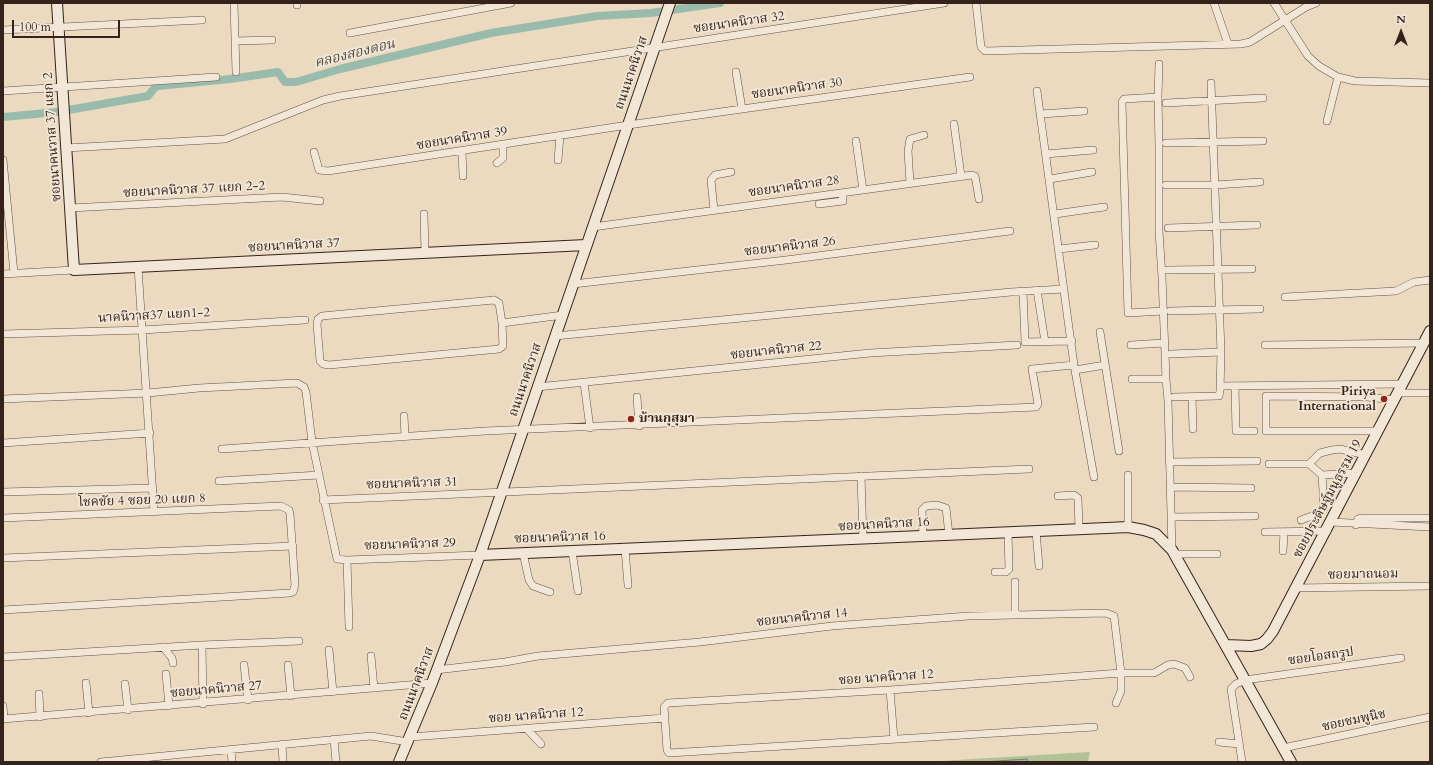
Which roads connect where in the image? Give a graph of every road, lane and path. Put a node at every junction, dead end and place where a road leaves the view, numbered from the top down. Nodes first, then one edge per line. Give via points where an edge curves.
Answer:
1 (57, 3) edge
2 (234, 3) edge
3 (511, 3) edge
4 (670, 3) edge
5 (944, 3) edge
6 (976, 3) edge
7 (1214, 3) edge
8 (1274, 3) edge
9 (1316, 3) edge
10 (202, 20) dead end
11 (1284, 21) junction
12 (58, 28) junction
13 (3, 30) edge
14 (350, 33) dead end
15 (272, 40) dead end
16 (235, 41) junction
17 (1228, 44) junction
18 (655, 47) junction
19 (1159, 64) dead end
20 (236, 72) dead end
21 (736, 72) dead end
22 (970, 76) dead end
23 (216, 77) dead end
24 (1338, 77) junction
25 (1211, 83) dead end
26 (1430, 83) edge
27 (62, 87) junction
28 (1037, 90) dead end
29 (3, 91) edge
30 (1158, 97) junction
31 (1263, 98) dead end
32 (1212, 101) junction
33 (1166, 103) dead end
34 (742, 109) junction
35 (1084, 111) dead end
36 (1041, 114) junction
37 (1327, 121) dead end
38 (954, 124) dead end
39 (628, 126) junction
40 (924, 134) dead end
41 (560, 136) junction
42 (856, 141) dead end
43 (1263, 141) dead end
44 (1213, 143) junction
45 (1166, 144) dead end
46 (503, 145) junction
47 (66, 148) junction
48 (1094, 150) dead end
49 (462, 151) junction
50 (314, 152) dead end
51 (1046, 154) junction
52 (3, 160) edge
53 (558, 160) dead end
54 (497, 163) dead end
55 (731, 172) dead end
56 (1092, 172) dead end
57 (464, 176) dead end
58 (961, 176) junction
59 (1050, 179) junction
60 (1260, 182) dead end
61 (910, 183) junction
62 (1214, 185) junction
63 (1166, 186) dead end
64 (863, 190) junction
65 (842, 193) junction
66 (979, 199) dead end
67 (320, 201) dead end
68 (819, 204) dead end
69 (1104, 207) dead end
70 (70, 208) junction
71 (714, 210) junction
72 (424, 214) dead end
73 (1054, 214) junction
74 (1257, 225) dead end
75 (593, 227) junction
76 (1216, 227) junction
77 (1168, 228) dead end
78 (1010, 231) dead end
79 (586, 245) junction
80 (1095, 245) dead end
81 (1059, 248) junction
82 (425, 252) junction
83 (138, 267) junction
84 (1252, 269) dead end
85 (74, 270) junction
86 (1167, 270) dead end
87 (1218, 270) junction
88 (14, 273) junction
89 (3, 274) edge
90 (1430, 280) edge
91 (573, 284) junction
92 (1064, 289) junction
93 (1037, 290) junction
94 (1023, 291) junction
95 (1285, 297) dead end
96 (1260, 309) dead end
97 (1166, 311) junction
98 (1220, 311) junction
99 (563, 315) junction
100 (305, 320) dead end
101 (502, 323) junction
102 (142, 330) junction
103 (1430, 331) edge
104 (1100, 332) dead end
105 (3, 334) edge
106 (555, 336) junction
107 (1072, 341) junction
108 (1045, 342) junction
109 (1424, 342) junction
110 (1164, 344) junction
111 (1017, 345) dead end
112 (1131, 345) dead end
113 (1265, 345) dead end
114 (1221, 352) junction
115 (1171, 354) dead end
116 (1105, 365) junction
117 (1075, 368) junction
118 (1132, 379) dead end
119 (1166, 379) junction
120 (584, 383) junction
121 (1220, 386) junction
122 (537, 387) junction
123 (1235, 387) junction
124 (1398, 392) junction
125 (148, 393) junction
126 (1430, 393) edge
127 (637, 397) dead end
128 (1174, 397) dead end
129 (1192, 397) junction
130 (3, 399) edge
131 (404, 416) dead end
132 (639, 426) junction
133 (590, 428) junction
134 (1193, 429) dead end
135 (522, 430) junction
136 (1378, 431) junction
137 (150, 432) junction
138 (1254, 432) dead end
139 (405, 436) junction
140 (312, 442) junction
141 (3, 443) edge
142 (222, 449) dead end
143 (1119, 451) dead end
144 (1366, 455) junction
145 (1257, 461) dead end
146 (1169, 462) junction
147 (1268, 464) dead end
148 (1309, 464) junction
149 (1029, 469) dead end
150 (1357, 473) junction
151 (1128, 475) dead end
152 (1322, 475) junction
153 (319, 476) junction
154 (861, 476) junction
155 (1094, 477) dead end
156 (218, 481) dead end
157 (1170, 487) junction
158 (154, 488) junction
159 (1251, 488) dead end
160 (3, 492) edge
161 (501, 493) junction
162 (1058, 496) dead end
163 (323, 500) junction
164 (154, 512) junction
165 (1255, 516) dead end
166 (1172, 517) junction
167 (3, 518) edge
168 (1430, 518) edge
169 (1301, 520) dead end
170 (1356, 525) junction
171 (1329, 526) junction
172 (1128, 527) junction
173 (1430, 527) edge
174 (1079, 529) junction
175 (1036, 531) junction
176 (1008, 532) junction
177 (1265, 532) dead end
178 (1284, 532) junction
179 (949, 535) junction
180 (923, 536) junction
181 (863, 539) junction
182 (293, 546) junction
183 (625, 549) junction
184 (572, 551) junction
185 (1283, 551) dead end
186 (1173, 552) junction
187 (523, 553) junction
188 (1217, 554) dead end
189 (480, 555) junction
190 (3, 558) edge
191 (344, 560) junction
192 (1039, 566) dead end
193 (995, 572) dead end
194 (1015, 582) dead end
195 (628, 585) dead end
196 (1430, 586) edge
197 (1296, 588) junction
198 (578, 591) dead end
199 (550, 592) dead end
200 (3, 610) edge
201 (1015, 615) junction
202 (349, 627) dead end
203 (299, 641) dead end
204 (202, 645) junction
205 (1226, 645) junction
206 (163, 647) junction
207 (329, 650) dead end
208 (371, 656) dead end
209 (3, 657) edge
210 (1400, 658) dead end
211 (173, 663) dead end
212 (244, 665) dead end
213 (288, 665) dead end
214 (436, 670) junction
215 (1121, 673) junction
216 (166, 674) dead end
217 (1190, 677) dead end
218 (1245, 680) junction
219 (86, 682) dead end
220 (432, 683) junction
221 (125, 684) dead end
222 (374, 688) junction
223 (890, 690) junction
224 (333, 692) junction
225 (39, 694) dead end
226 (291, 696) junction
227 (248, 700) junction
228 (1116, 703) dead end
229 (203, 704) junction
230 (3, 706) edge
231 (169, 706) junction
232 (128, 710) junction
233 (89, 713) junction
234 (40, 716) junction
235 (1430, 717) edge
236 (665, 718) junction
237 (4, 719) edge
238 (1094, 727) dead end
239 (527, 729) junction
240 (334, 739) junction
241 (409, 739) junction
242 (894, 739) junction
243 (1219, 742) dead end
244 (282, 744) junction
245 (541, 744) dead end
246 (1239, 744) junction
247 (1283, 748) junction
248 (231, 750) junction
249 (180, 758) edge
250 (128, 761) edge
251 (101, 762) edge
252 (232, 762) edge
253 (284, 762) edge
254 (336, 762) edge
255 (399, 762) edge
256 (1242, 762) edge
257 (1291, 762) edge

1 - 12 street, ซอยนาคนวาส 37 แยก 2
2 - 16 street
3 - 14 street
4 - 18 street, ถนนนาคนิวาส
5 - 18 street, ซอยนาคนิวาส 32
6 - 17 street via 982,47 985,51
7 - 17 street
8 - 11 street
9 - 11 street
10 - 12 street
11 - 17 street via 1250,42
11 - 24 street via 1308,56
12 - 13 street
12 - 27 street, ซอยนาคนวาส 37 แยก 2
15 - 16 street
16 - 20 street
18 - 39 street, ถนนนาคนิวาส
18 - 47 street, ซอยนาคนิวาส 32 via 340,96 323,100 225,139
19 - 30 street
21 - 34 street
22 - 34 street, ซอยนาคนิวาส 30
23 - 27 street
24 - 26 street via 1355,81
24 - 37 street
25 - 32 street
27 - 29 street
27 - 47 street, ซอยนาคนวาส 37 แยก 2
28 - 36 street
30 - 97 street via 1159,231
30 - 97 street via 1124,99 1122,102 1128,313
31 - 32 street
32 - 33 street
32 - 44 street
34 - 39 street, ซอยนาคนิวาส 30
35 - 36 street
36 - 51 street
38 - 58 street
39 - 41 street, ซอยนาคนิวาส 39
39 - 75 street, ถนนนาคนิวาส
40 - 61 street via 910,139
41 - 46 street, ซอยนาคนิวาส 39
41 - 53 street
42 - 64 street
43 - 44 street
44 - 45 street
44 - 62 street
46 - 49 street, ซอยนาคนิวาส 39
46 - 54 street via 503,158
47 - 70 street, ซอยนาคนวาส 37 แยก 2
48 - 51 street
49 - 50 street, ซอยนาคนิวาส 39 via 321,171 317,168
49 - 57 street
51 - 59 street
52 - 88 street
55 - 71 street via 715,175 711,180
56 - 59 street
58 - 61 street, ซอยนาคนิวาส 28
58 - 66 street, ซอยนาคนิวาส 28 via 975,176
59 - 73 street
60 - 62 street
61 - 64 street, ซอยนาคนิวาส 28
62 - 63 street
62 - 76 street
64 - 65 street, ซอยนาคนิวาส 28
65 - 68 street via 843,201
65 - 71 street, ซอยนาคนิวาส 28
67 - 70 street, ซอยนาคนิวาส 37 แยก 2-2 via 282,197
69 - 73 street
70 - 85 street, ซอยนาคนวาส 37 แยก 2
71 - 75 street, ซอยนาคนิวาส 28
72 - 82 street
73 - 81 street
74 - 76 street
75 - 79 street, ถนนนาคนิวาส
76 - 77 street
76 - 87 street
78 - 91 street, ซอยนาคนิวาส 26
79 - 82 street, ซอยนาคนิวาส 37
79 - 91 street, ถนนนาคนิวาส
80 - 81 street
81 - 92 street
82 - 83 street, ซอยนาคนิวาส 37
83 - 85 street, ซอยนาคนิวาส 37
83 - 102 street
84 - 87 street
85 - 88 street, ซอยนาคนิวาส 37
86 - 87 street
87 - 98 street
88 - 89 street, ซอยนาคนิวาส 37
90 - 95 street via 1414,282 1396,291
91 - 99 street, ถนนนาคนิวาส
92 - 93 street
92 - 107 street
93 - 94 street
93 - 108 street
94 - 106 street
94 - 108 street via 1025,342
96 - 98 street
97 - 98 street
97 - 110 street
98 - 114 street
99 - 101 street
99 - 106 street, ถนนนาคนิวาส
100 - 102 street, นาคนิวาส37 แยก1-2
101 - 101 street via 503,346 499,349 329,365 320,361 316,324 322,316 494,300 499,303
102 - 105 street, นาคนิวาส37 แยก1-2
102 - 125 street
103 - 109 street, ซอยประดิษฐ์มนูธรรม 19
104 - 116 street
106 - 122 street, ถนนนาคนิวาส
107 - 108 street
107 - 117 street
109 - 113 street
109 - 124 street, ซอยประดิษฐ์มนูธรรม 19
110 - 112 street
110 - 119 street
111 - 120 street, ซอยนาคนิวาส 22 via 870,353
114 - 115 street
114 - 121 street
116 - 117 street
116 - 143 street
117 - 132 street via 1032,369 1038,404 1036,407
117 - 155 street
118 - 119 street
119 - 146 street
120 - 122 street, ซอยนาคนิวาส 22
120 - 133 street
121 - 123 street
121 - 129 street via 1219,396
122 - 135 street, ถนนนาคนิวาส
123 - 124 street
123 - 138 street via 1236,431
124 - 126 street
124 - 136 street, ซอยประดิษฐ์มนูธรรม 19
124 - 136 street via 1367,397 1266,396 1266,432
125 - 130 street
125 - 137 street
125 - 140 street via 297,383 304,387 306,392
127 - 132 street
128 - 129 street
129 - 134 street
131 - 139 street
132 - 133 street
133 - 135 street
135 - 139 street
135 - 161 street, ถนนนาคนิวาส
136 - 144 street, ซอยประดิษฐ์มนูธรรม 19
137 - 141 street
137 - 158 street
139 - 140 street
140 - 142 street
140 - 153 street
144 - 148 street via 1340,449 1332,450 1320,453
144 - 150 street, ซอยประดิษฐ์มนูธรรม 19
145 - 146 street
146 - 157 street
147 - 148 street
148 - 152 street
149 - 154 street, ซอยนาคนิวาส 31
150 - 152 street
150 - 171 street, ซอยประดิษฐ์มนูธรรม 19
151 - 172 street
152 - 169 street via 1324,508 1320,513
153 - 156 street
153 - 163 street
154 - 161 street, ซอยนาคนิวาส 31
154 - 181 street
157 - 159 street
157 - 166 street
158 - 160 street
158 - 164 street
161 - 163 street, ซอยนาคนิวาส 31
161 - 189 street, ถนนนาคนิวาส
162 - 174 street via 1077,495
163 - 191 street via 335,557
164 - 167 street, โชคชัย 4 ซอย 20 แยก 8
164 - 182 street, โชคชัย 4 ซอย 20 แยก 8 via 281,506 290,514
165 - 166 street
166 - 186 street
168 - 170 street via 1360,518
170 - 171 street
170 - 173 street
171 - 178 street
171 - 197 street, ซอยประดิษฐ์มนูธรรม 19
172 - 174 street, ซอยนาคนิวาส 16
172 - 186 street, ซอยนาคนิวาส 16 via 1156,534
174 - 175 street, ซอยนาคนิวาส 16
175 - 176 street, ซอยนาคนิวาส 16
175 - 192 street
176 - 179 street, ซอยนาคนิวาส 16
176 - 193 street via 1009,569 1006,572
177 - 178 street
178 - 185 street
179 - 180 street, ซอยนาคนิวาส 16
179 - 180 street via 946,508 937,505 926,506 922,510
180 - 181 street, ซอยนาคนิวาส 16
181 - 183 street, ซอยนาคนิวาส 16
182 - 190 street
182 - 200 street via 295,585 293,592 290,593
183 - 184 street, ซอยนาคนิวาส 16
183 - 195 street
184 - 187 street, ซอยนาคนิวาส 16
184 - 198 street
186 - 188 street
186 - 205 street, ซอยนาคนิวาส 16
187 - 189 street, ซอยนาคนิวาส 16
187 - 199 street via 528,580 533,586
189 - 191 street, ซอยนาคนิวาส 29
189 - 214 street, ถนนนาคนิวาส
191 - 202 street
194 - 201 street
196 - 197 street, ซอยมาถนอม
197 - 205 street, ซอยประดิษฐ์มนูธรรม 19 via 1268,639 1251,646
201 - 214 street, ซอยนาคนิวาส 14 via 832,626 700,642 538,656
201 - 215 street, ซอยนาคนิวาส 14 via 1112,613
203 - 204 street
204 - 206 street
204 - 229 street
205 - 218 street, ซอยนาคนิวาส 16
206 - 209 street
206 - 211 street
207 - 224 street
208 - 222 street
210 - 218 street, ซอยโอสถรูป
212 - 227 street
213 - 226 street
214 - 220 street, ถนนนาคนิวาส
215 - 217 street, ซอย นาคนิวาส 12 via 1154,673 1174,664 1185,668
215 - 223 street, ซอย นาคนิวาส 12
215 - 228 street via 1121,691
216 - 231 street
218 - 246 street via 1231,689
218 - 247 street, ซอยนาคนิวาส 16
219 - 233 street
220 - 222 street, ซอยนาคนิวาส 27
220 - 241 street, ถนนนาคนิวาส
221 - 232 street
222 - 224 street, ซอยนาคนิวาส 27
223 - 236 street, ซอย นาคนิวาส 12 via 668,703 664,707
223 - 242 street
224 - 226 street, ซอยนาคนิวาส 27
225 - 234 street
226 - 227 street, ซอยนาคนิวาส 27
227 - 229 street, ซอยนาคนิวาส 27
229 - 231 street, ซอยนาคนิวาส 27
230 - 237 street
231 - 232 street, ซอยนาคนิวาส 27
232 - 233 street, ซอยนาคนิวาส 27
233 - 234 street, ซอยนาคนิวาส 27
234 - 237 street, ซอยนาคนิวาส 27
235 - 247 street, ซอยชมพูนิช
236 - 239 street, ซอย นาคนิวาส 12
236 - 242 street, ซอย นาคนิวาส 12 via 669,753
238 - 242 street
239 - 241 street, ซอย นาคนิวาส 12
239 - 245 street
240 - 241 street, ซอย นาคนิวาส 12 via 380,736
240 - 244 street, ซอย นาคนิวาส 12
240 - 254 street
241 - 255 street, ถนนนาคนิวาส
243 - 246 street
244 - 248 street, ซอย นาคนิวาส 12
244 - 253 street
246 - 256 street
247 - 257 street, ซอยนาคนิวาส 16
248 - 249 street, ซอย นาคนิวาส 12
248 - 252 street
249 - 250 street, ซอย นาคนิวาส 12
250 - 251 street, ซอย นาคนิวาส 12

